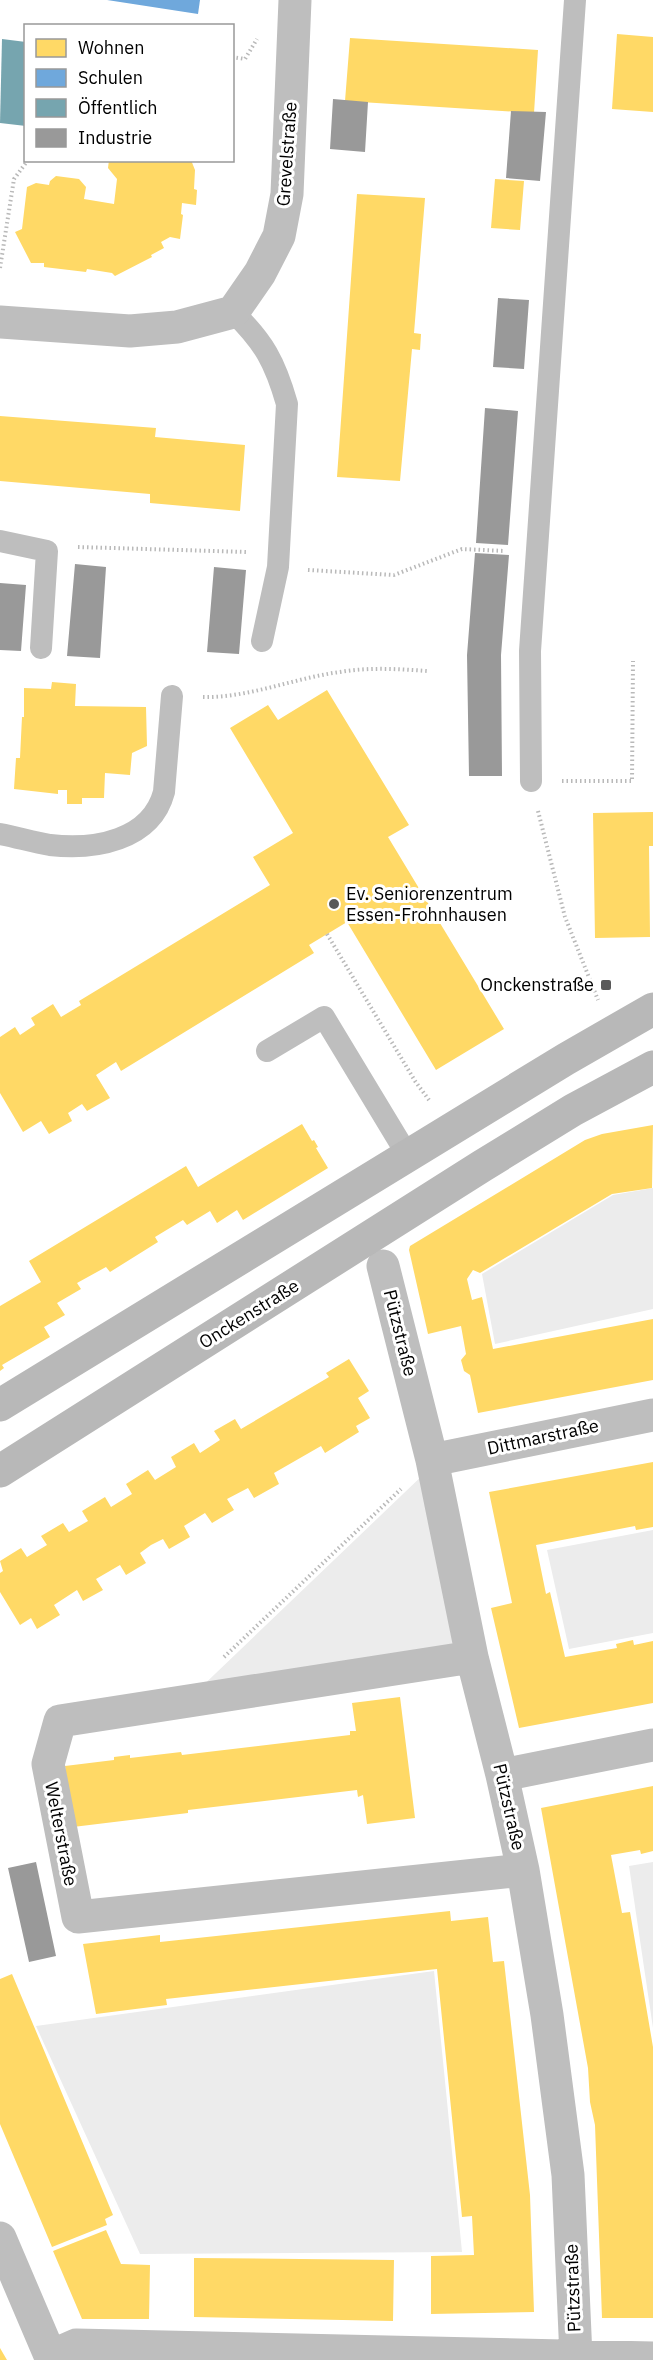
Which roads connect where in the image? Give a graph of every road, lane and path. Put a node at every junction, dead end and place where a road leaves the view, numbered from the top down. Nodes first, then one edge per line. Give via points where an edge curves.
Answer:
1 (295, 0) edge
2 (575, 0) edge
3 (27, 162) edge
4 (0, 268) edge
5 (233, 312) junction
6 (0, 322) edge
7 (0, 541) edge
8 (47, 551) junction
9 (505, 551) dead end
10 (278, 560) junction
11 (262, 642) dead end
12 (41, 648) dead end
13 (633, 661) dead end
14 (427, 671) dead end
15 (172, 696) joint
16 (531, 780) junction
17 (0, 834) edge
18 (327, 934) dead end
19 (591, 981) dead end
20 (653, 1009) edge
21 (267, 1051) dead end
22 (653, 1067) edge
23 (451, 1130) junction
24 (408, 1156) junction
25 (383, 1266) dead end
26 (0, 1405) edge
27 (653, 1415) edge
28 (432, 1460) junction
29 (0, 1471) edge
30 (472, 1657) junction
31 (219, 1662) dead end
32 (653, 1745) edge
33 (502, 1774) junction
34 (523, 1870) junction
35 (0, 2238) edge
36 (576, 2357) junction
37 (51, 2358) edge
38 (653, 2358) edge

1 - 5 street, Grevelstraße via 287,194 279,236
2 - 16 lane via 530,651
3 - 4 path via 14,179
5 - 6 street via 177,327 130,331
5 - 10 lane via 255,333 267,352 287,404
7 - 8 lane
8 - 10 path via 66,547
8 - 12 lane
9 - 10 path via 462,549 394,575
10 - 11 lane
13 - 16 path via 632,781
14 - 15 path via 369,668 214,697
15 - 17 lane via 164,792 160,806 147,822 125,838 88,846 50,845
16 - 19 path via 551,871
18 - 23 path via 415,1081
20 - 23 main road
21 - 24 lane via 324,1017
22 - 29 main road, Onckenstraße via 492,1160
23 - 24 main road
24 - 26 main road
25 - 28 street, Pützstraße
27 - 28 street, Dittmarstraße
28 - 30 street, Pützstraße
28 - 31 path
30 - 33 street, Pützstraße
30 - 34 street, Welterstraße via 60,1722 48,1764 78,1917
32 - 33 street
33 - 34 street, Pützstraße
34 - 36 street, Pützstraße via 548,2015 568,2175
35 - 37 street
36 - 37 street via 76,2345
36 - 38 street

